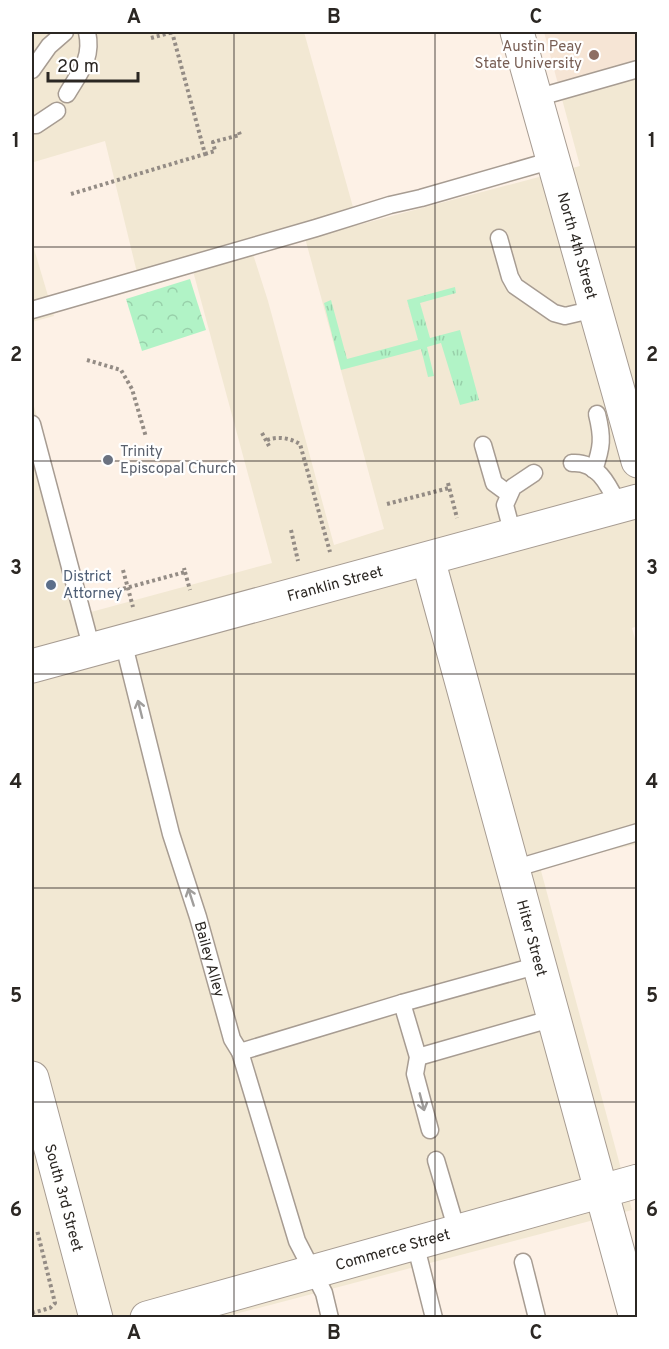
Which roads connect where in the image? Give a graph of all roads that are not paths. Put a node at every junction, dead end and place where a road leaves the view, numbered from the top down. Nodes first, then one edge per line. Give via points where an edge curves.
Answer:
1 (66, 32) edge
2 (87, 32) edge
3 (517, 32) edge
4 (638, 69) edge
5 (32, 70) edge
6 (67, 94) dead end
7 (536, 98) junction
8 (57, 111) dead end
9 (32, 125) edge
10 (553, 160) junction
11 (499, 238) dead end
12 (595, 309) junction
13 (32, 310) edge
14 (597, 414) dead end
15 (32, 424) edge
16 (483, 445) dead end
17 (638, 461) edge
18 (573, 463) dead end
19 (594, 470) junction
20 (534, 472) dead end
21 (628, 504) edge
22 (509, 512) junction
23 (428, 559) junction
24 (88, 635) junction
25 (123, 641) junction
26 (32, 666) edge
27 (638, 831) edge
28 (513, 869) junction
29 (539, 965) junction
30 (402, 1003) junction
31 (554, 1018) junction
32 (240, 1052) junction
33 (418, 1057) junction
34 (32, 1078) edge
35 (429, 1130) dead end
36 (436, 1160) dead end
37 (638, 1181) edge
38 (601, 1191) junction
39 (457, 1231) junction
40 (415, 1243) junction
41 (523, 1262) dead end
42 (312, 1271) junction
43 (96, 1317) edge
44 (147, 1317) edge
45 (330, 1317) edge
46 (434, 1317) edge
47 (537, 1317) edge
48 (636, 1317) edge

1 - 5 lane via 49,46
2 - 6 lane via 88,58
3 - 7 street, North 4th Street
4 - 7 lane
7 - 10 street, North 4th Street
8 - 9 lane
10 - 12 street, North 4th Street via 561,222
10 - 13 lane
11 - 12 lane via 515,286 554,313 565,316
12 - 17 street, North 4th Street
14 - 19 lane via 602,434
15 - 24 lane
16 - 22 lane via 494,483
18 - 19 lane via 583,462
19 - 21 lane
20 - 22 lane via 513,487
21 - 22 street, Franklin Street
22 - 23 street, Franklin Street
23 - 25 street, Franklin Street
23 - 28 street, Hiter Street
24 - 25 street, Franklin Street
24 - 26 street, Franklin Street
32 -> 25 lane, Bailey Alley via 232,1039 171,834
27 - 28 lane
28 - 29 street, Hiter Street
29 - 30 lane
29 - 31 street, Hiter Street
30 - 32 lane
30 - 33 lane
31 - 33 lane
31 - 38 street, Hiter Street
32 - 42 lane, Bailey Alley via 297,1241
33 -> 35 lane via 415,1074
34 - 43 street, South 3rd Street
36 - 39 lane
37 - 38 street, Commerce Street
38 - 39 street, Commerce Street
38 - 48 street, Hiter Street
39 - 40 street, Commerce Street
40 - 42 street, Commerce Street
40 - 46 lane
41 - 47 lane
42 - 44 street, Commerce Street
42 - 45 lane, Bailey Alley via 324,1293

